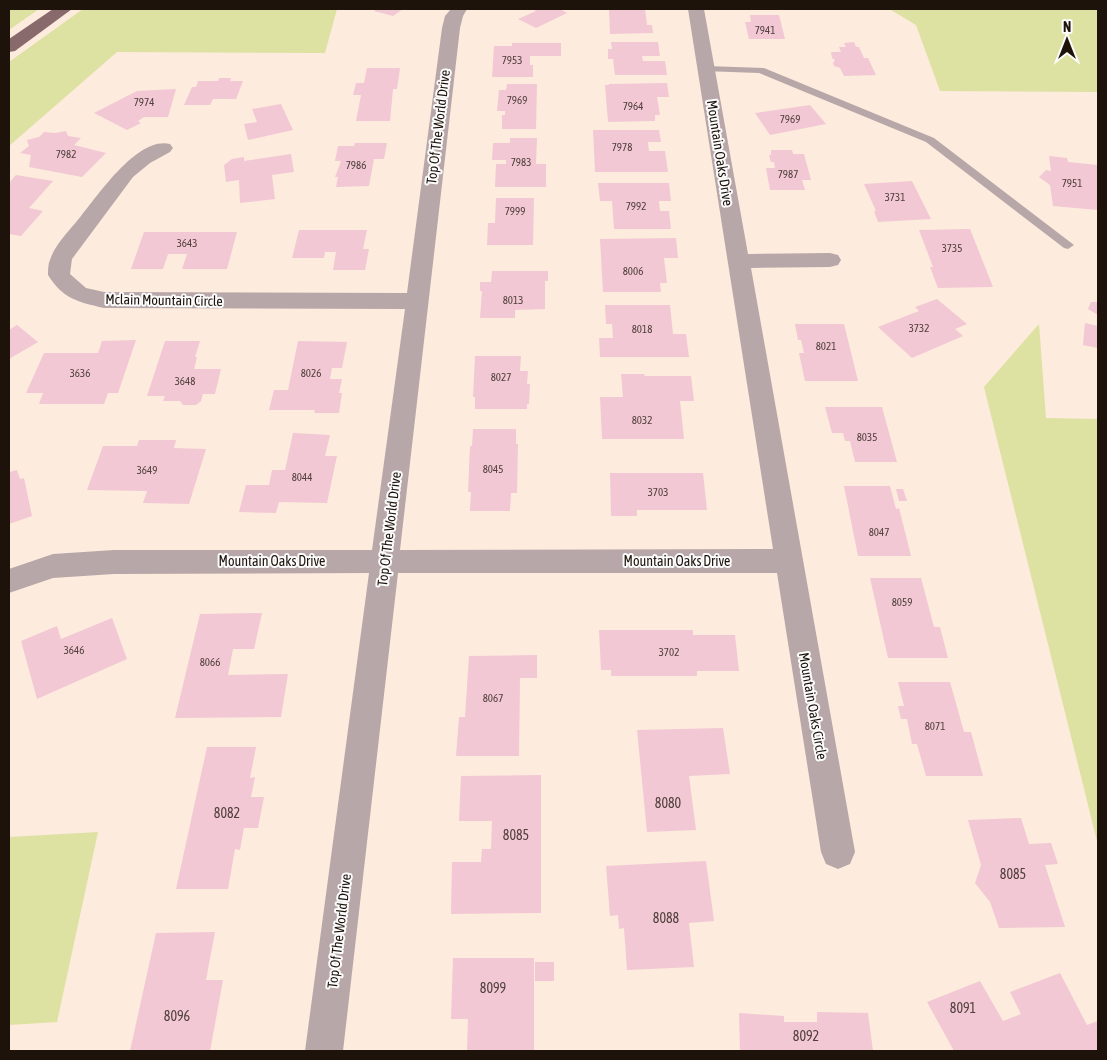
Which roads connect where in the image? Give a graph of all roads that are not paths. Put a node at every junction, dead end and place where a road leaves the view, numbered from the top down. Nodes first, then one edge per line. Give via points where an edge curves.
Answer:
1 (64, 9) edge
2 (459, 9) edge
3 (696, 9) edge
4 (9, 47) edge
5 (706, 69) junction
6 (163, 148) dead end
7 (1068, 245) dead end
8 (738, 260) junction
9 (830, 260) dead end
10 (417, 301) junction
11 (385, 561) junction
12 (789, 561) junction
13 (9, 581) edge
14 (838, 852) dead end
15 (324, 1051) edge

1 - 4 main road
2 - 10 street, Top Of The World Drive via 451,28
3 - 5 street, Mountain Oaks Drive
5 - 7 lane via 760,70 930,140
5 - 8 street, Mountain Oaks Drive
6 - 10 street, Mclain Mountain Circle via 126,172 70,244 61,260 59,275 66,287 82,296 104,300
8 - 9 street
8 - 12 street, Mountain Oaks Drive
10 - 11 street, Top Of The World Drive
11 - 12 street, Mountain Oaks Drive
11 - 13 street, Mountain Oaks Drive via 114,562 53,566
11 - 15 street, Top Of The World Drive
12 - 14 street, Mountain Oaks Circle

